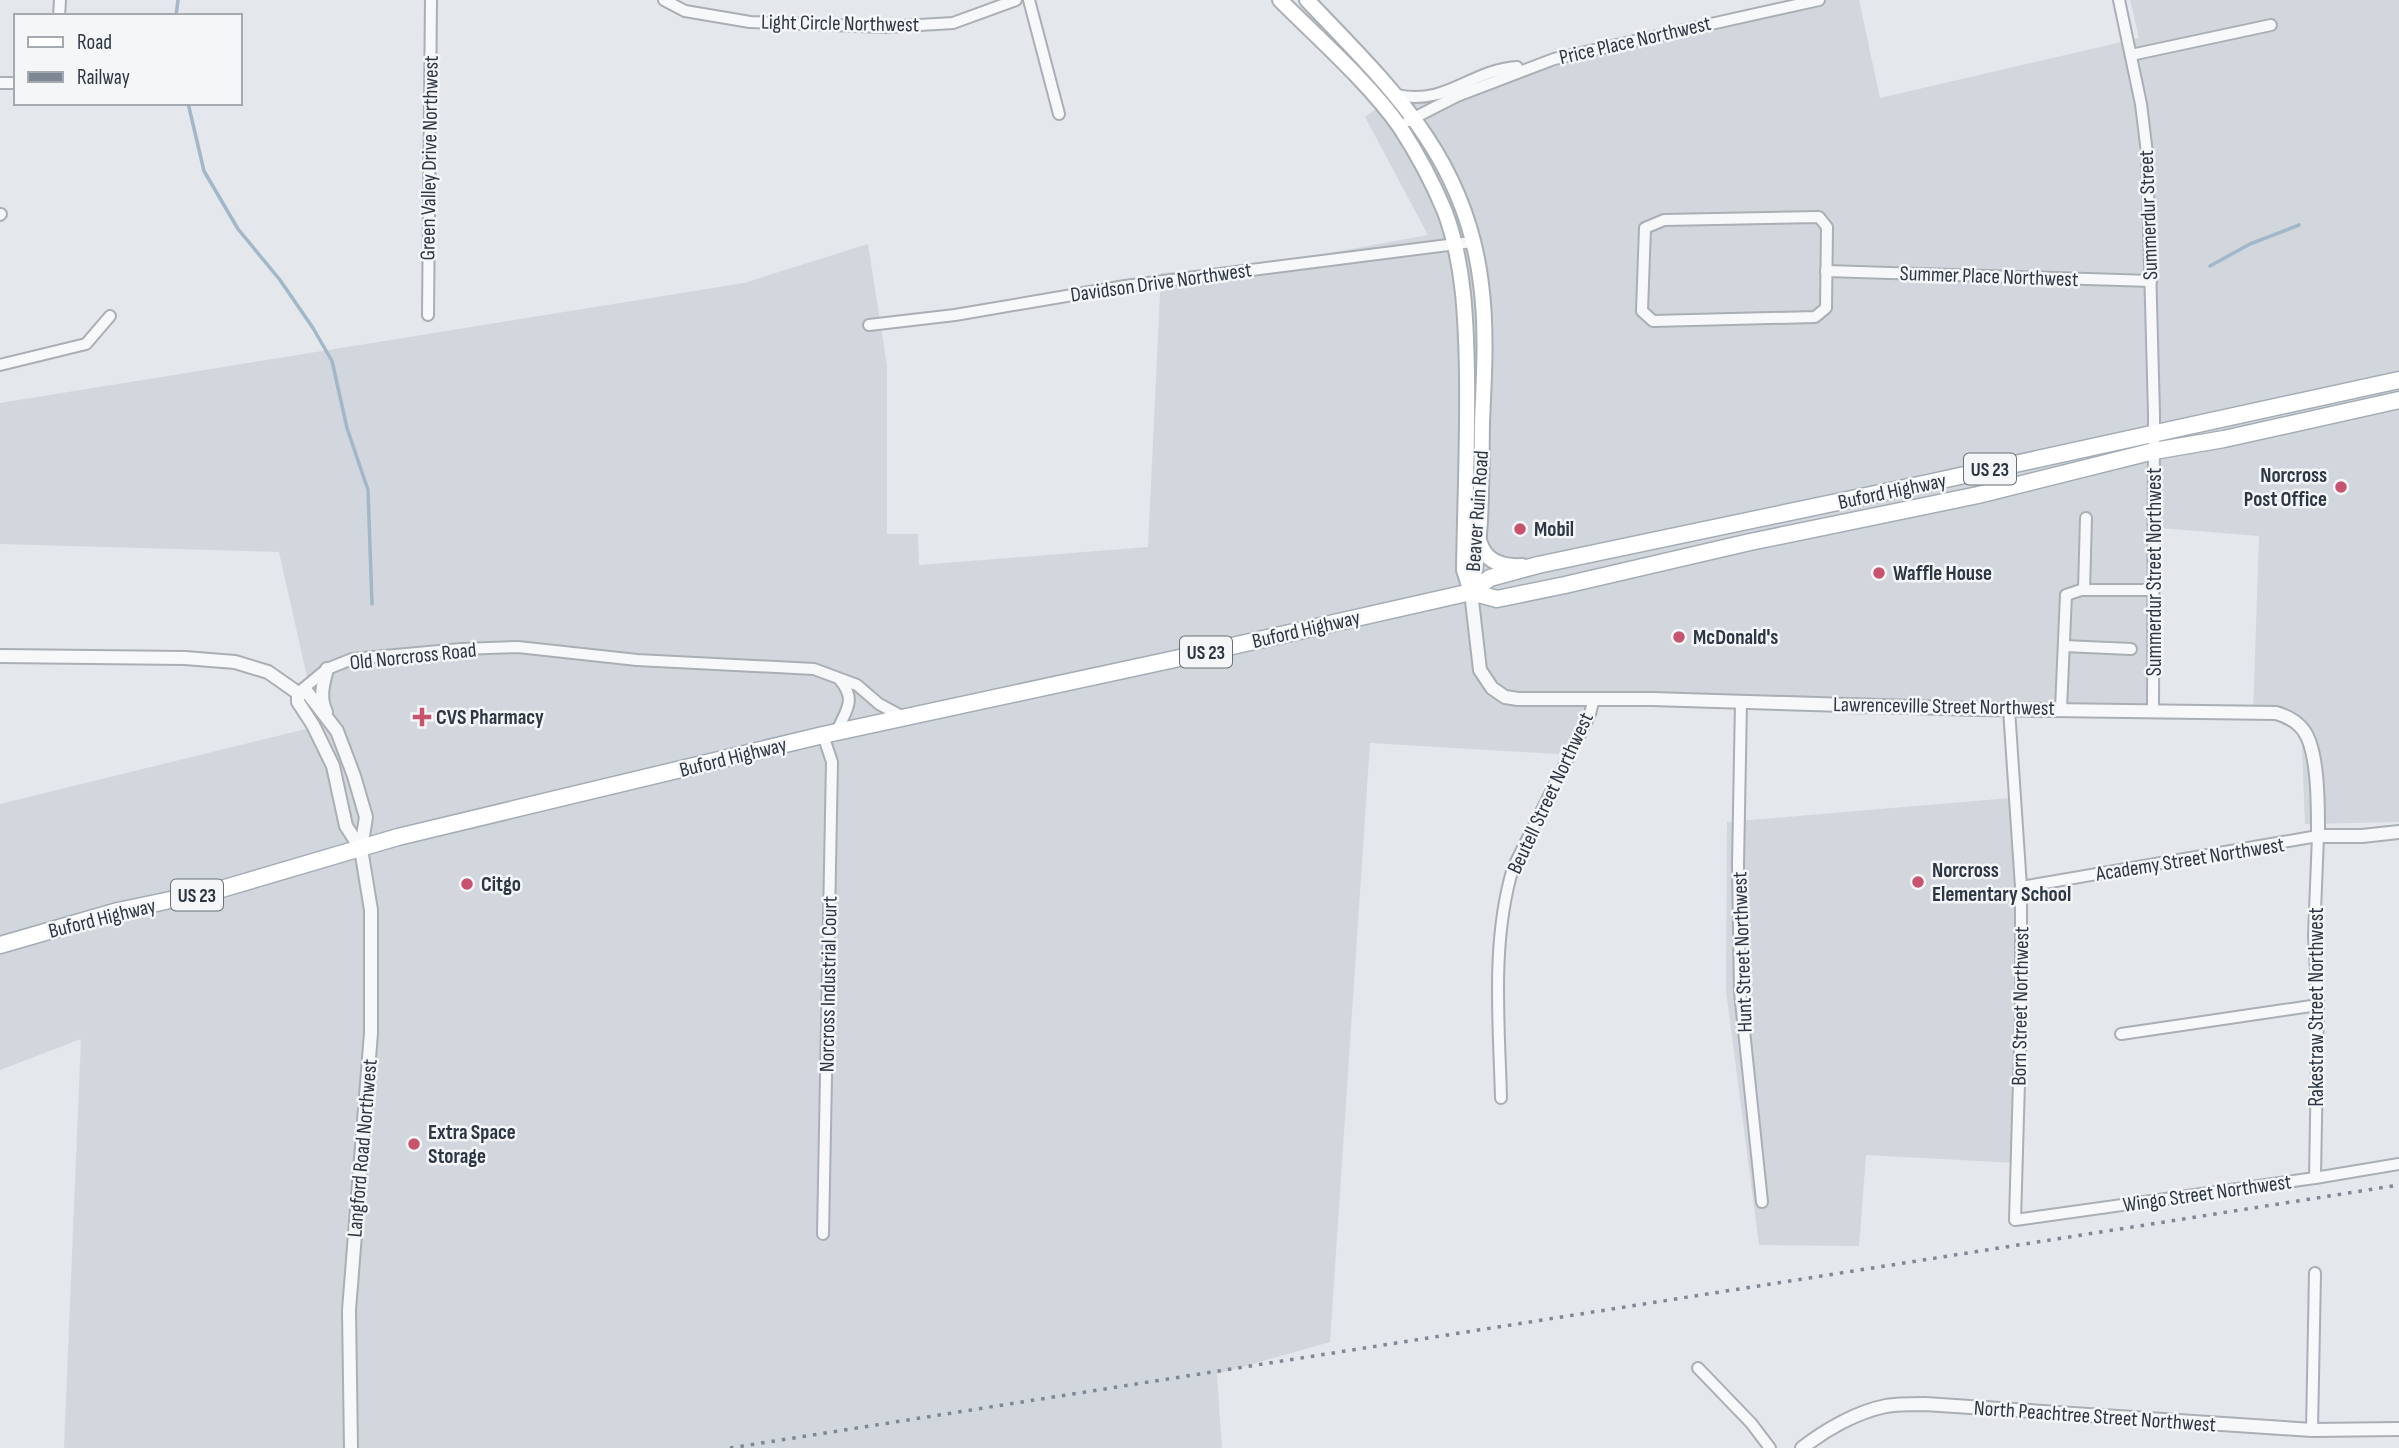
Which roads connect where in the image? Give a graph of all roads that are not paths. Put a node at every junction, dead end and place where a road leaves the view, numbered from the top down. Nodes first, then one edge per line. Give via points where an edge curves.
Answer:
1 (431, 0) edge
2 (664, 0) edge
3 (1016, 0) edge
4 (1029, 0) edge
5 (1280, 0) edge
6 (1307, 0) edge
7 (1819, 0) edge
8 (2119, 0) edge
9 (2271, 25) dead end
10 (2131, 55) junction
11 (1534, 66) junction
12 (1397, 95) junction
13 (1059, 114) dead end
14 (1415, 117) junction
15 (1399, 127) junction
16 (1472, 242) junction
17 (1454, 245) junction
18 (1826, 271) junction
19 (2151, 281) junction
20 (428, 315) dead end
21 (110, 316) dead end
22 (869, 324) dead end
23 (0, 365) edge
24 (2399, 380) edge
25 (2399, 400) edge
26 (2154, 433) junction
27 (2154, 451) junction
28 (1775, 515) junction
29 (2086, 518) dead end
30 (1780, 536) junction
31 (1480, 542) junction
32 (1538, 565) junction
33 (2084, 590) junction
34 (2153, 590) junction
35 (1471, 592) junction
36 (2064, 646) junction
37 (2131, 649) dead end
38 (0, 656) edge
39 (327, 669) junction
40 (840, 680) junction
41 (298, 693) junction
42 (1594, 698) junction
43 (1741, 702) junction
44 (2009, 709) junction
45 (2062, 709) junction
46 (2153, 711) junction
47 (903, 717) junction
48 (331, 722) junction
49 (830, 733) junction
50 (2399, 832) edge
51 (2318, 836) junction
52 (361, 849) junction
53 (2021, 887) junction
54 (0, 945) edge
55 (2318, 1005) junction
56 (2121, 1034) dead end
57 (1501, 1098) dead end
58 (2399, 1164) edge
59 (2315, 1178) junction
60 (1762, 1202) dead end
61 (2015, 1220) joint
62 (823, 1234) dead end
63 (2315, 1273) dead end
64 (1698, 1368) dead end
65 (2399, 1429) edge
66 (2312, 1430) junction
67 (351, 1448) edge
68 (1770, 1448) edge
69 (1802, 1448) edge

1 - 20 street, Green Valley Drive Northwest
2 - 3 street, Light Circle Northwest via 685,11 750,22 886,27 953,23
4 - 13 street
5 - 15 main road, Beaver Ruin Road
6 - 12 main road, Beaver Ruin Road
7 - 11 street, Price Place Northwest
8 - 10 street, Summerdur Street
9 - 10 street
10 - 19 street, Summerdur Street via 2147,153
11 - 12 street, Price Place Northwest via 1486,74 1434,97
11 - 14 street, Price Place Northwest
12 - 14 main road, Beaver Ruin Road
14 - 15 street, Price Place Northwest
14 - 16 main road, Beaver Ruin Road via 1451,175
15 - 17 main road, Beaver Ruin Road via 1426,171
16 - 17 street, Davidson Drive Northwest
16 - 31 main road, Beaver Ruin Road via 1483,324
17 - 22 street, Davidson Drive Northwest via 1286,264
17 - 35 main road, Beaver Ruin Road via 1466,309 1464,570
18 - 18 street via 1827,227 1819,217 1664,220 1645,228 1642,311 1653,321 1815,317 1826,308
18 - 19 street, Summer Place Northwest
19 - 26 street, Summerdur Street
21 - 23 street via 86,344
24 - 26 main road, Buford Highway / US 23
25 - 27 main road, Buford Highway / US 23
26 - 27 street, Summerdur Street Northwest
26 - 28 main road, Buford Highway / US 23
27 - 30 main road, Buford Highway / US 23 via 1979,495
27 - 34 street, Summerdur Street Northwest
28 - 30 main road
28 - 32 main road, Buford Highway / US 23
29 - 33 street
30 - 35 main road, Buford Highway / US 23 via 1497,599
31 - 32 main road via 1483,552 1507,567
31 - 35 main road, Beaver Ruin Road
32 - 35 main road, Buford Highway / US 23 via 1490,578
33 - 34 street
33 - 36 street via 2066,595
34 - 46 street, Summerdur Street Northwest
35 - 42 street, Lawrenceville Street Northwest via 1480,670 1492,688 1518,699
35 - 47 main road, Buford Highway / US 23
36 - 37 street
36 - 45 street
38 - 41 street via 234,662 268,672
39 - 40 street, Old Norcross Road via 369,657 518,648 649,661 814,669
39 - 41 street, Old Norcross Road
39 - 48 street via 321,688
40 - 47 street, Old Norcross Road via 857,685
40 - 49 street via 851,699
41 - 48 street, Langford Road Northwest via 307,692
41 - 52 street, Langford Road Northwest via 298,702 333,766 346,826
42 - 43 street, Lawrenceville Street Northwest
42 - 57 street, Beutell Street Northwest via 1513,869 1502,909
43 - 44 street, Lawrenceville Street Northwest
43 - 60 street, Hunt Street Northwest via 1740,992
44 - 45 street, Lawrenceville Street Northwest
44 - 53 street, Born Street Northwest
45 - 46 street, Lawrenceville Street Northwest
46 - 51 street, Lawrenceville Street Northwest via 2267,712 2293,720 2311,747
47 - 49 main road, Buford Highway / US 23
48 - 52 street, Langford Road Northwest via 366,817
49 - 52 main road, Buford Highway / US 23
49 - 62 street, Norcross Industrial Court
50 - 51 street
51 - 53 street, Academy Street Northwest
51 - 55 street, Rakestraw Street Northwest via 2314,936
52 - 54 main road, Buford Highway / US 23
52 - 67 street, Langford Road Northwest via 371,910 372,1016 349,1310
53 - 61 street, Born Street Northwest
55 - 56 street
55 - 59 street, Rakestraw Street Northwest
58 - 59 street, Wingo Street Northwest
59 - 61 street, Wingo Street Northwest
63 - 66 street
64 - 68 street
65 - 66 street, North Peachtree Street Northwest
66 - 69 street, North Peachtree Street Northwest via 1925,1404 1886,1406 1853,1417

